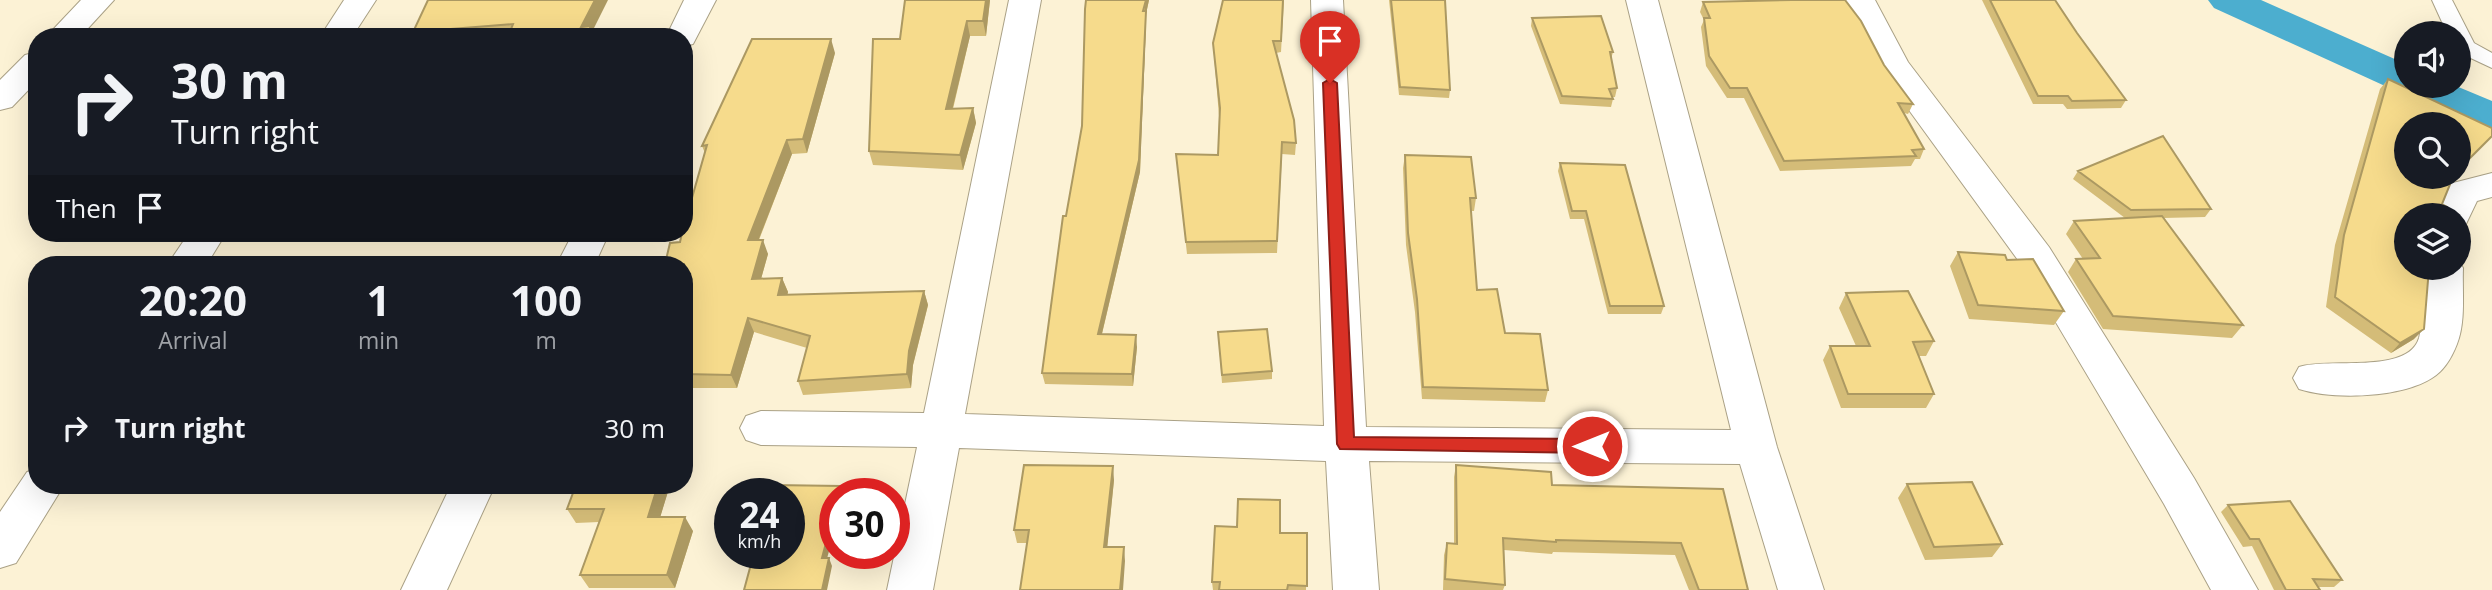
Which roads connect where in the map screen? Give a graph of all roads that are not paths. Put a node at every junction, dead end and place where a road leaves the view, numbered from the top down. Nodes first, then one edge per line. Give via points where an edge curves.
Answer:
1 (98, 0) edge
2 (360, 0) edge
3 (699, 0) edge
4 (1025, 0) edge
5 (1326, 0) edge
6 (1642, 0) edge
7 (1859, 0) edge
8 (2442, 0) edge
9 (2452, 21) edge
10 (71, 28) edge
11 (342, 28) edge
12 (686, 28) edge
13 (2471, 50) edge
14 (2492, 61) edge
15 (28, 71) edge
16 (0, 99) edge
17 (2492, 185) edge
18 (2458, 203) edge
19 (2443, 280) edge
20 (2313, 378) dead end
21 (761, 428) dead end
22 (939, 430) junction
23 (1346, 444) junction
24 (1756, 447) junction
25 (36, 494) edge
26 (469, 494) edge
27 (0, 549) edge
28 (424, 590) edge
29 (910, 590) edge
30 (1356, 590) edge
31 (1801, 590) edge
32 (2235, 590) edge

1 - 10 street
2 - 11 street
3 - 12 street
4 - 22 street
5 - 23 street
6 - 24 street
7 - 32 street via 1894,66 2036,257
8 - 9 lane
13 - 14 lane
15 - 16 street
17 - 18 street via 2462,193
19 - 20 street via 2438,343 2427,363 2404,375
21 - 22 street
22 - 23 street
22 - 29 street
23 - 24 street
23 - 30 street
24 - 31 street
25 - 27 street
26 - 28 street

